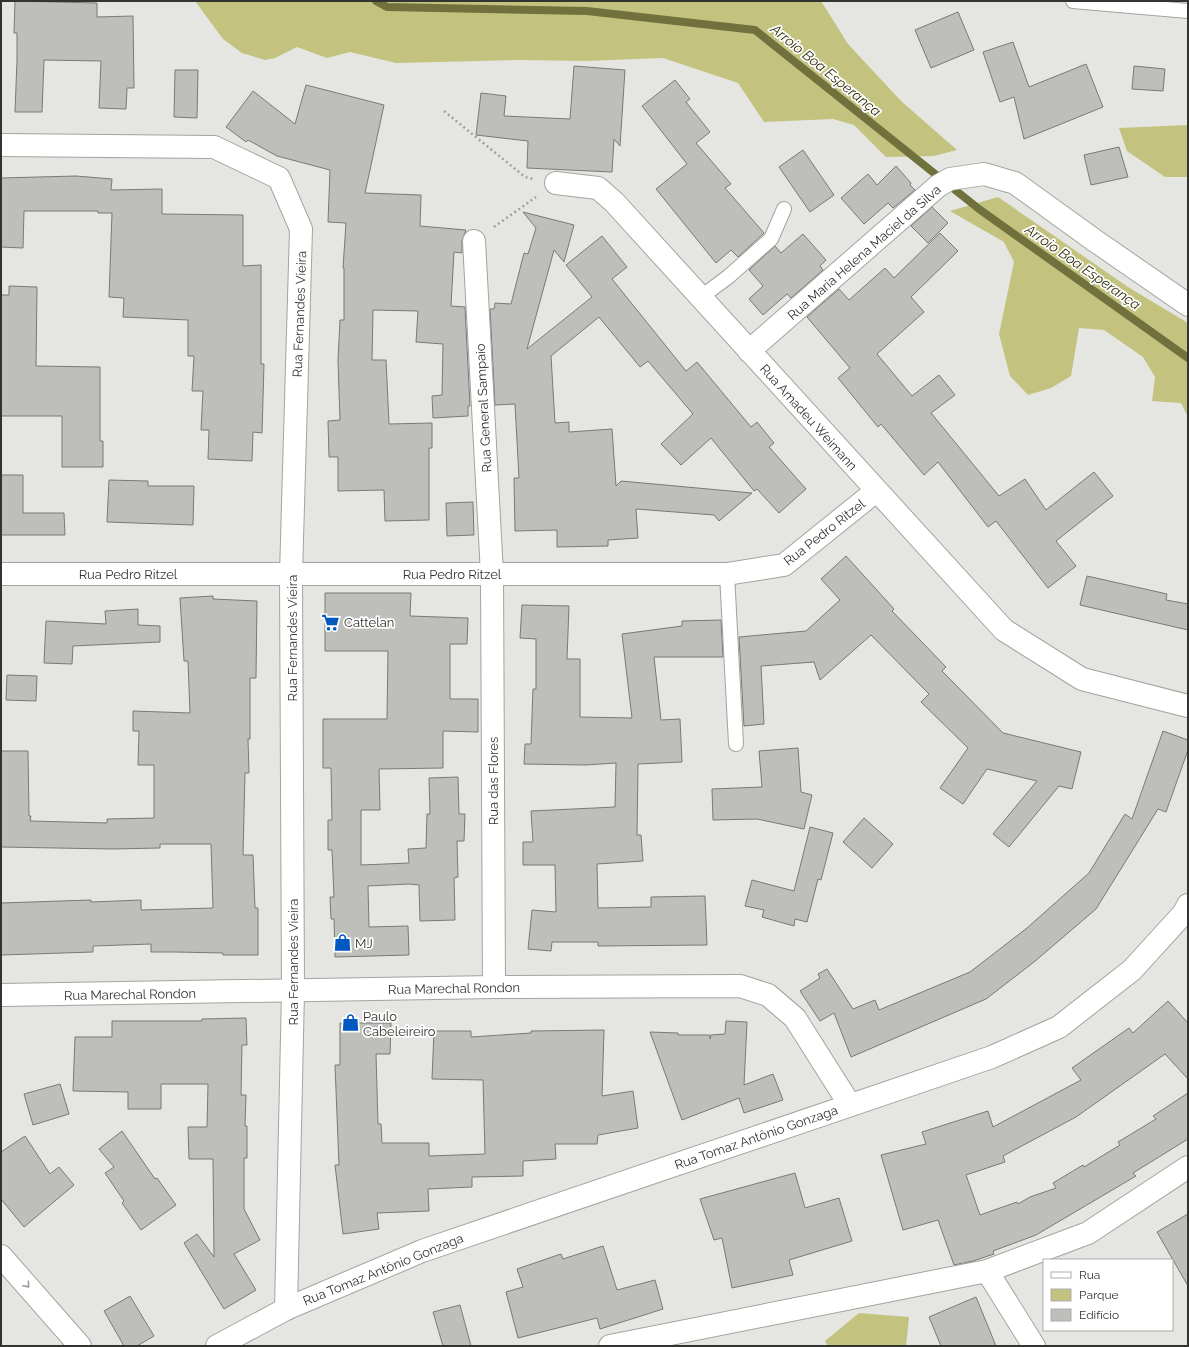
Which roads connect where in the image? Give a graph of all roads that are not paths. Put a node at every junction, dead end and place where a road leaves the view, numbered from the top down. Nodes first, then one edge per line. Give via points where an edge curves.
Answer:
1 (1073, 1) edge
2 (1188, 11) edge
3 (1, 145) edge
4 (556, 183) road end
5 (784, 209) dead end
6 (474, 241) road end
7 (701, 298) junction
8 (1188, 305) edge
9 (749, 351) junction
10 (876, 491) junction
11 (1, 574) edge
12 (291, 574) junction
13 (492, 574) junction
14 (727, 574) junction
15 (1188, 706) edge
16 (736, 744) dead end
17 (1188, 905) edge
18 (494, 988) junction
19 (293, 992) junction
20 (1, 995) edge
21 (850, 1105) junction
22 (1188, 1167) edge
23 (1, 1256) edge
24 (987, 1271) junction
25 (286, 1308) junction
26 (80, 1346) edge
27 (217, 1346) edge
28 (610, 1346) edge
29 (1034, 1346) edge

1 - 2 lane
3 - 12 street, Rua Fernandes Vieira via 214,147 279,178 301,229
4 - 7 street, Rua Amadeu Weimann via 598,188 614,202
5 - 7 lane via 771,238
6 - 13 street, Rua General Sampaio
7 - 9 street, Rua Amadeu Weimann
8 - 9 street, Rua Maria Helena Maciel da Silva via 1015,182 984,174 944,182
9 - 10 street, Rua Amadeu Weimann
10 - 14 street, Rua Pedro Ritzel via 784,565
10 - 15 street, Rua Amadeu Weimann via 1004,630 1082,679
11 - 12 street, Rua Pedro Ritzel
12 - 13 street, Rua Pedro Ritzel
12 - 19 street, Rua Fernandes Vieira
13 - 14 street, Rua Pedro Ritzel
13 - 18 street, Rua das Flores
14 - 16 lane
17 - 21 street, Rua Tomaz Antônio Gonzaga via 1132,970 1059,1027 992,1057
18 - 19 street, Rua Marechal Rondon
18 - 21 street, Rua Marechal Rondon via 740,986 768,995 795,1018
19 - 20 street, Rua Marechal Rondon
19 - 25 street, Rua Fernandes Vieira
21 - 25 street, Rua Tomaz Antônio Gonzaga via 422,1251
22 - 24 street via 1088,1233
23 -> 26 street
24 - 28 street
24 - 29 street
25 - 27 street

